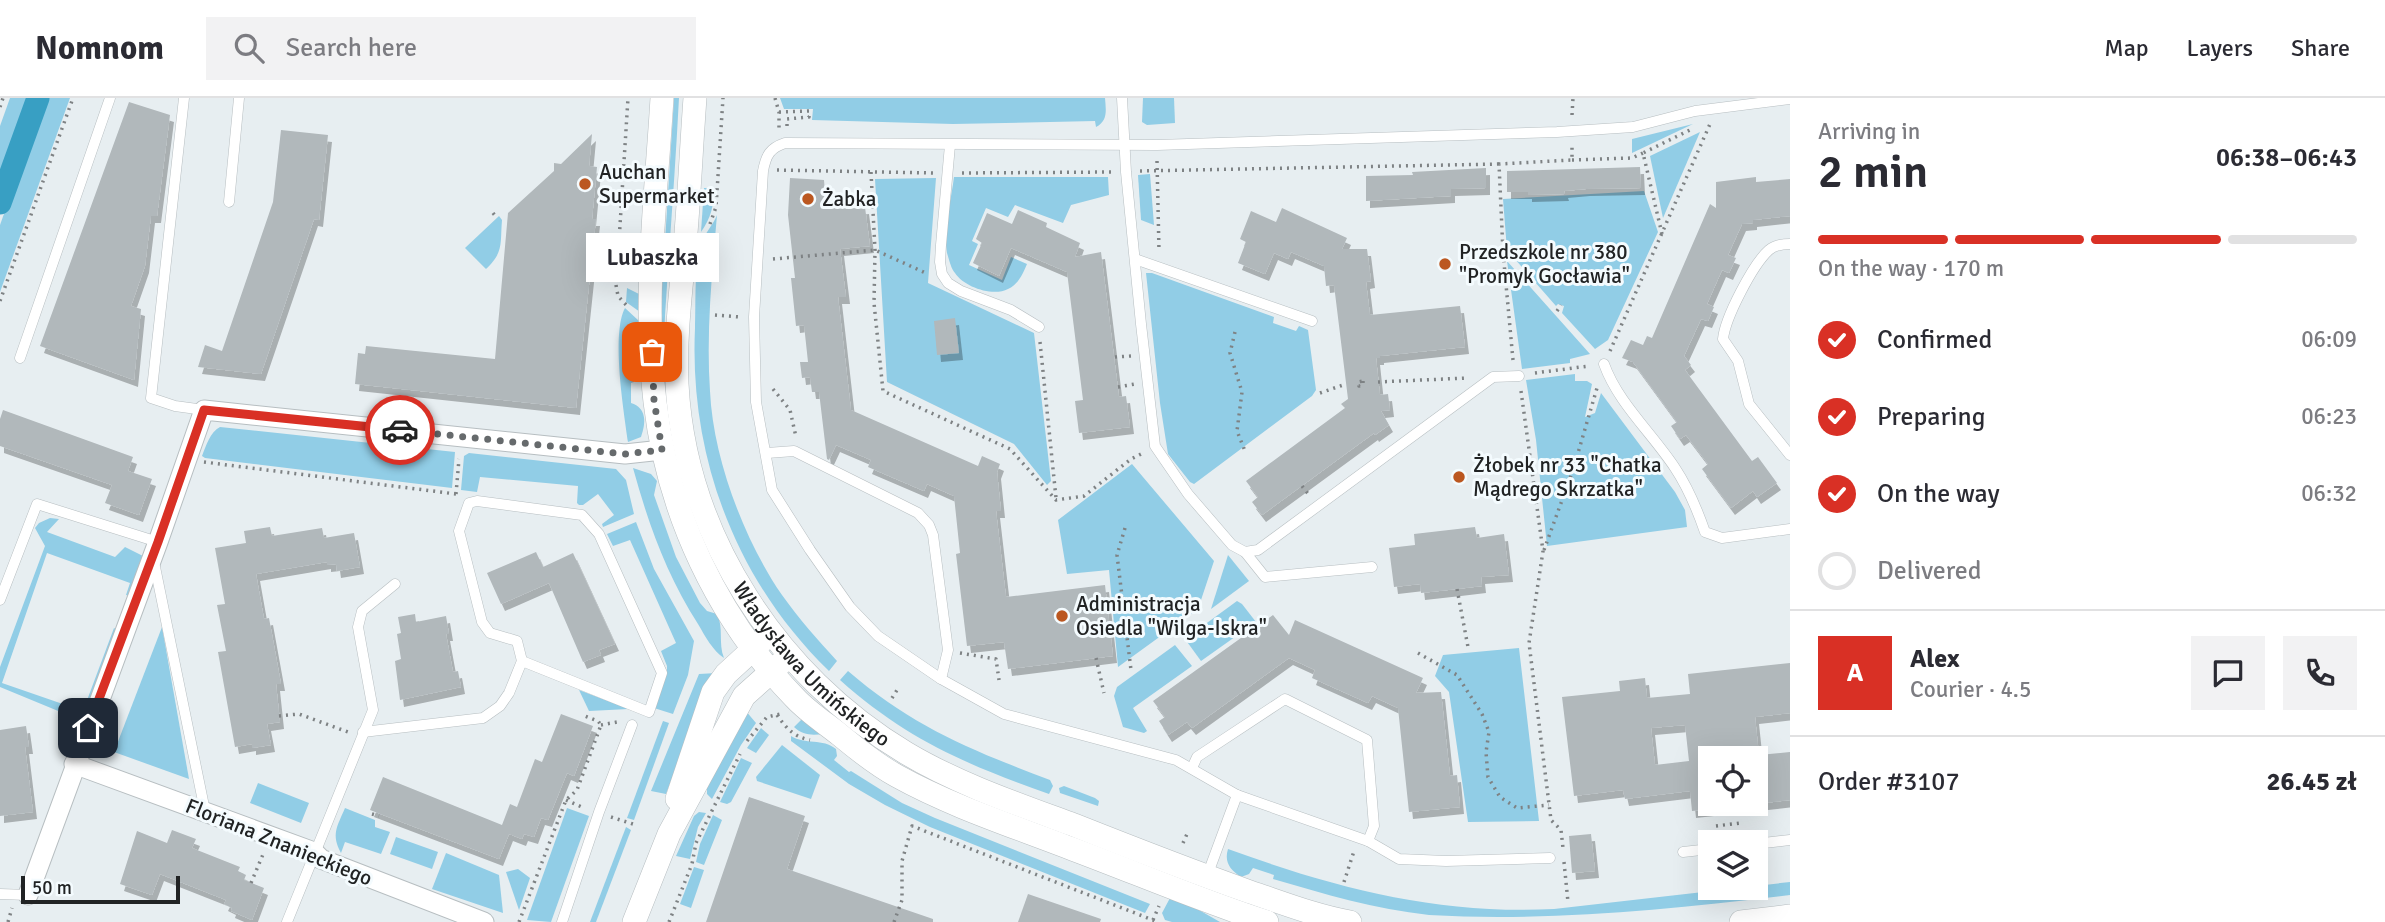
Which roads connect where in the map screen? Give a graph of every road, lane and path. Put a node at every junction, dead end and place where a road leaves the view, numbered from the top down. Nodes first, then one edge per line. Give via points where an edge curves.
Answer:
1 (3, 98) edge
2 (73, 98) edge
3 (110, 98) edge
4 (184, 98) edge
5 (239, 98) edge
6 (628, 98) edge
7 (663, 98) edge
8 (695, 98) edge
9 (775, 98) edge
10 (1122, 98) edge
11 (1790, 99) edge
12 (0, 107) edge
13 (779, 112) junction
14 (1572, 130) junction
15 (785, 143) junction
16 (1124, 144) junction
17 (950, 145) junction
18 (1643, 153) junction
19 (1572, 160) junction
20 (1157, 170) dead end
21 (871, 172) dead end
22 (777, 176) dead end
23 (229, 202) dead end
24 (493, 213) dead end
25 (497, 218) dead end
26 (1662, 236) junction
27 (1790, 244) edge
28 (772, 247) dead end
29 (875, 250) junction
30 (1135, 259) junction
31 (1160, 267) junction
32 (617, 272) junction
33 (651, 274) junction
34 (948, 283) junction
35 (0, 300) edge
36 (1561, 304) dead end
37 (1557, 311) dead end
38 (637, 313) dead end
39 (715, 315) dead end
40 (734, 317) dead end
41 (1312, 321) dead end
42 (1039, 327) joint
43 (1236, 332) dead end
44 (1136, 355) dead end
45 (20, 358) dead end
46 (1115, 358) dead end
47 (1604, 364) junction
48 (772, 376) dead end
49 (1519, 376) junction
50 (1493, 377) junction
51 (1378, 382) dead end
52 (1140, 384) dead end
53 (1346, 384) dead end
54 (1118, 387) dead end
55 (1320, 393) dead end
56 (204, 410) junction
57 (797, 439) dead end
58 (1156, 446) junction
59 (662, 450) junction
60 (1245, 451) dead end
61 (767, 453) junction
62 (1790, 455) edge
63 (459, 459) dead end
64 (198, 461) dead end
65 (456, 494) junction
66 (1056, 500) junction
67 (469, 503) junction
68 (1125, 528) dead end
69 (1790, 529) edge
70 (155, 549) junction
71 (1543, 551) junction
72 (1245, 552) junction
73 (1372, 566) dead end
74 (396, 584) dead end
75 (1457, 589) dead end
76 (0, 600) edge
77 (771, 634) junction
78 (1468, 647) dead end
79 (751, 649) junction
80 (957, 652) dead end
81 (1418, 653) dead end
82 (789, 656) junction
83 (1096, 658) dead end
84 (522, 661) junction
85 (1131, 670) dead end
86 (771, 671) junction
87 (941, 679) junction
88 (999, 680) dead end
89 (897, 690) dead end
90 (1104, 693) dead end
91 (891, 698) dead end
92 (796, 699) junction
93 (279, 716) dead end
94 (585, 716) dead end
95 (617, 722) dead end
96 (601, 725) junction
97 (632, 725) dead end
98 (362, 735) junction
99 (74, 764) junction
100 (1192, 768) junction
101 (1237, 795) junction
102 (566, 800) junction
103 (1549, 806) junction
104 (585, 808) dead end
105 (205, 811) junction
106 (372, 814) dead end
107 (379, 816) dead end
108 (613, 818) dead end
109 (1740, 823) dead end
110 (636, 825) dead end
111 (1716, 826) dead end
112 (669, 834) junction
113 (1790, 840) edge
114 (1368, 841) junction
115 (1768, 843) edge
116 (268, 844) dead end
117 (1698, 850) edge
118 (314, 852) junction
119 (1683, 852) dead end
120 (1550, 858) dead end
121 (1351, 861) dead end
122 (1207, 877) junction
123 (1344, 882) dead end
124 (251, 883) dead end
125 (0, 894) edge
126 (28, 895) joint
127 (1568, 902) dead end
128 (1790, 916) edge
129 (287, 922) edge
130 (484, 922) edge
131 (519, 922) edge
132 (562, 922) edge
133 (634, 922) edge
134 (669, 922) edge
135 (894, 922) edge
136 (1158, 922) edge
137 (1267, 922) edge
138 (1350, 922) edge
139 (1741, 922) edge

1 - 12 path
2 - 35 path
3 - 45 lane
4 - 56 lane via 151,398
5 - 23 lane
6 - 32 path
7 - 33 street, Władysława Umińskiego
8 - 77 street, Władysława Umińskiego via 676,321 682,428 709,525 738,584
9 - 13 path
10 - 16 lane
11 - 14 lane via 1695,111 1633,127
13 - 13 path via 778,129 787,129 787,118 809,117 809,111
14 - 16 lane
14 - 19 path
15 - 17 lane
15 - 22 path via 785,169
15 - 61 lane via 771,150 763,171 754,317 756,402
16 - 17 lane
16 - 30 lane
17 - 34 lane via 940,262
18 - 19 path via 1632,158
18 - 26 path
18 - 26 path via 1711,121
19 - 49 path via 1499,164 1503,252 1514,367
20 - 31 path
21 - 29 path
24 - 25 path
26 - 47 path
27 - 62 lane via 1766,252 1745,285 1723,339 1738,361 1749,404
28 - 29 path via 771,260
29 - 34 path
29 - 66 path via 874,303 883,391 1010,449
30 - 31 lane
30 - 58 lane
31 - 41 lane
32 - 33 lane
32 - 38 path via 618,296
33 - 59 street, Władysława Umińskiego via 654,400
34 - 42 lane
36 - 37 path
39 - 40 path
42 - 66 path
43 - 60 path via 1230,353 1242,392 1237,431
44 - 46 path
47 - 49 path
47 - 69 lane via 1611,382 1674,466 1693,498 1705,532 1721,538
47 - 71 path
48 - 57 path via 773,390 790,410
49 - 50 lane
49 - 71 path
50 - 51 path
50 - 72 lane via 1258,550
52 - 54 path
53 - 55 path
56 - 59 street via 625,454
56 - 70 street
58 - 66 path via 1131,459 1084,496
58 - 72 lane via 1188,494 1227,540
59 - 79 street, Władysława Umińskiego via 680,514 702,565
61 - 87 lane via 772,490 850,607 878,636
61 - 87 lane via 794,451 918,513 929,524 948,650
63 - 65 path
64 - 65 path
65 - 67 path
67 - 84 lane via 458,531 482,622 490,633 517,641
67 - 84 lane via 582,515 600,534 662,673 649,712
68 - 85 path via 1117,555
70 - 76 lane via 37,504
70 - 99 street
70 - 105 lane
71 - 103 path via 1529,643
72 - 73 lane via 1265,577
74 - 98 lane via 362,611 358,627 373,710
75 - 78 path
77 - 79 street
77 - 82 street, Władysława Umińskiego
79 - 86 street, Władysława Umińskiego
79 - 112 street via 713,692
80 - 88 path via 996,659
81 - 103 path via 1457,675 1482,714 1489,732 1486,766 1500,797 1517,807
82 - 86 street
82 - 122 street, Władysława Umińskiego via 863,724 931,767
83 - 90 path
84 - 98 lane via 500,706 483,718
86 - 92 street, Władysława Umińskiego
86 - 112 street via 744,696
87 - 100 lane via 1004,714 1166,756
89 - 91 path
92 - 134 path via 762,722 744,745 696,844
92 - 137 street, Władysława Umińskiego via 896,776 944,799
93 - 98 path via 299,714
94 - 96 path
95 - 96 path
96 - 102 path via 577,790
97 - 132 lane
98 - 118 lane
99 - 105 street, Floriana Znanieckiego
99 - 126 street
100 - 101 lane
100 - 114 lane via 1197,757 1285,699 1367,740 1374,826
101 - 114 lane
101 - 122 lane
102 - 104 path
102 - 131 path
103 - 127 path via 1551,820 1561,830
105 - 118 street, Floriana Znanieckiego
106 - 107 path
108 - 110 path
109 - 111 path
112 - 133 street
113 - 115 lane
114 - 120 lane via 1399,859
116 - 124 path
117 - 119 lane
118 - 129 lane
118 - 130 street, Floriana Znanieckiego via 321,859
121 - 123 path
122 - 138 street, Władysława Umińskiego
125 - 126 lane
128 - 139 street
135 - 136 path via 902,900 902,861 912,826

